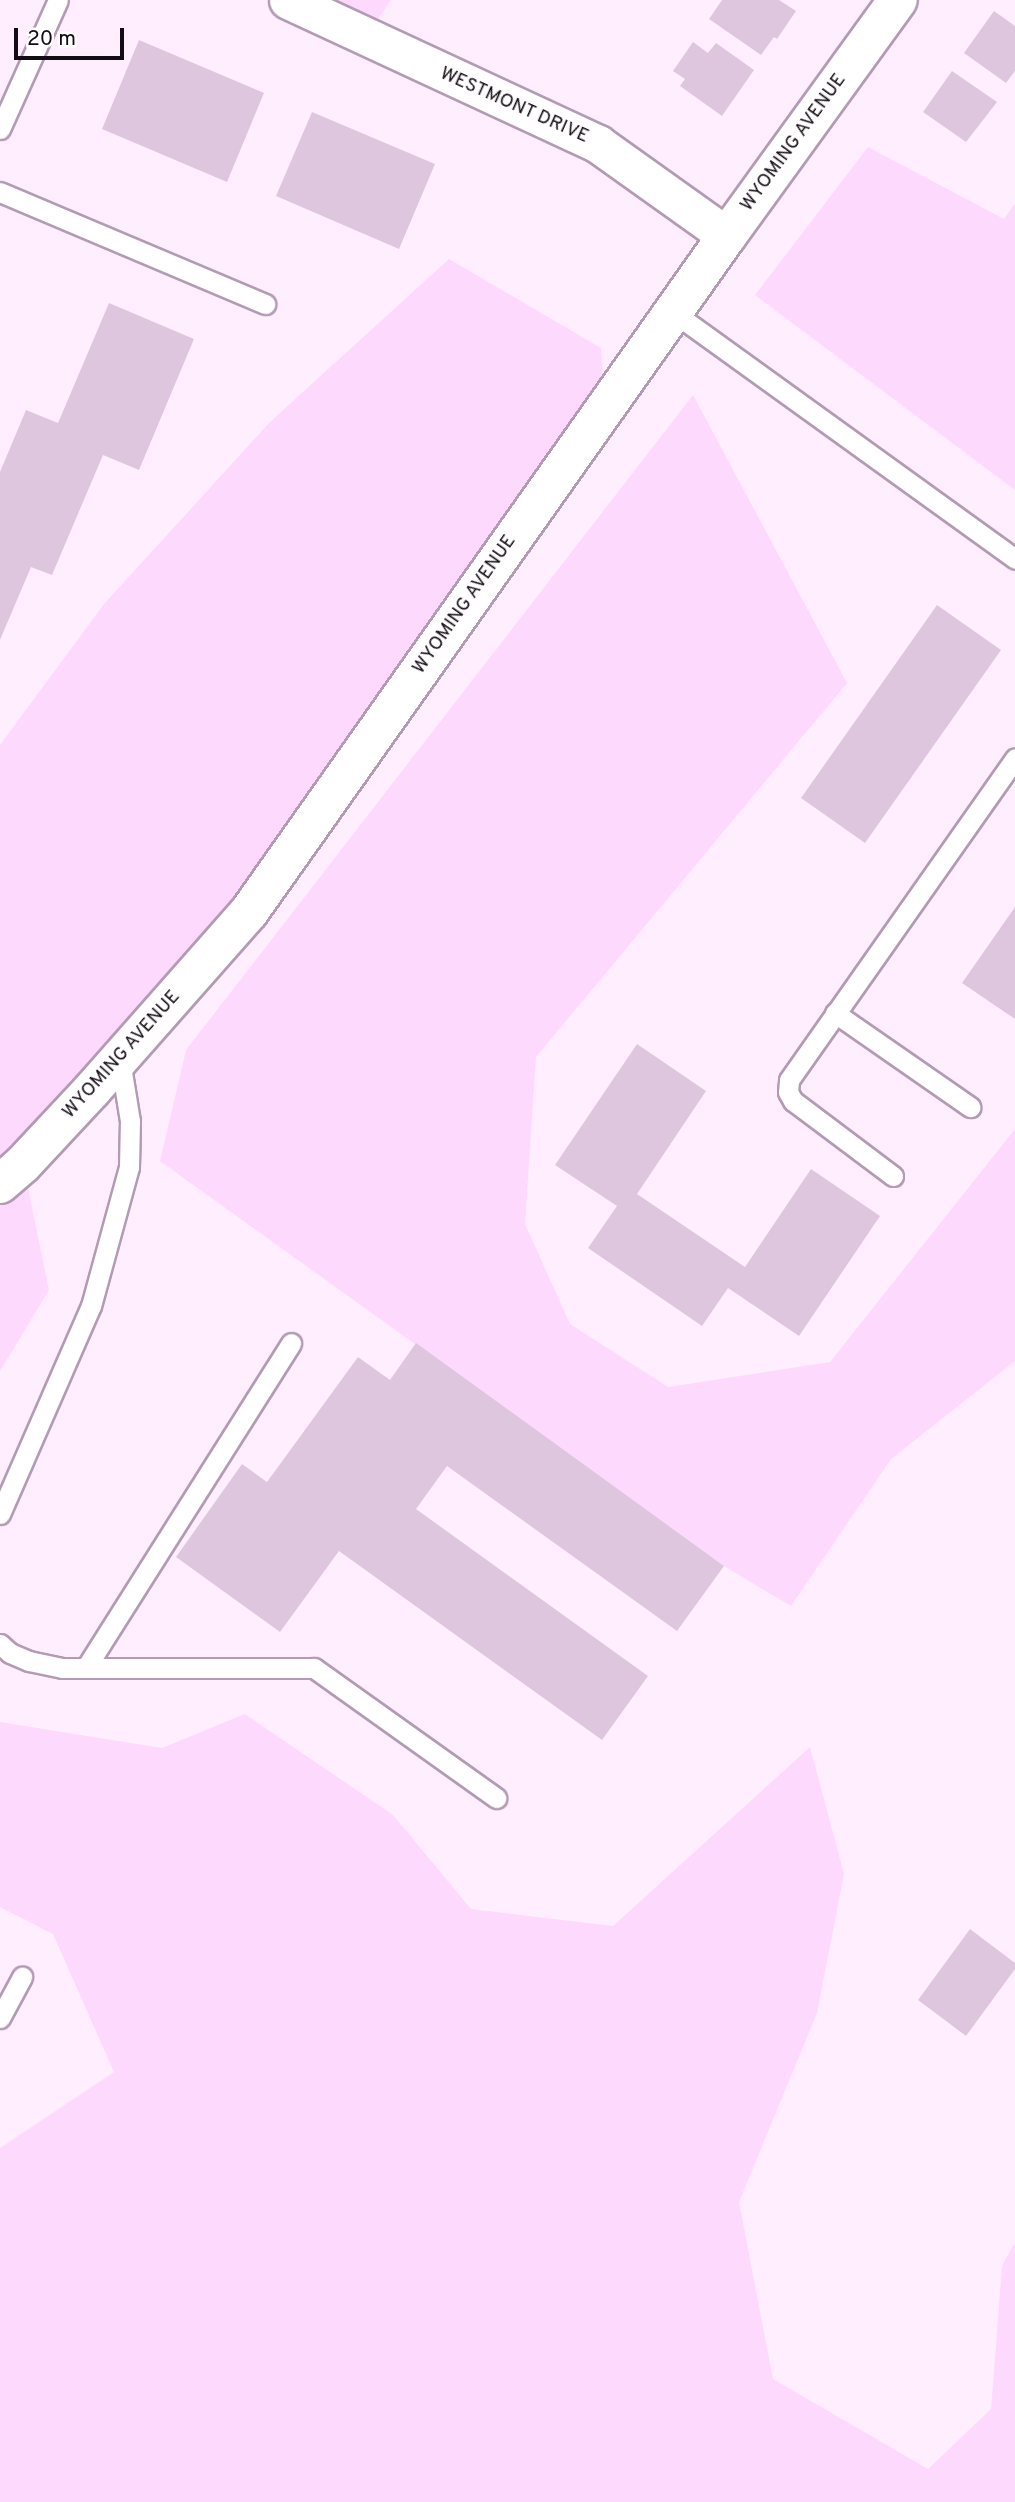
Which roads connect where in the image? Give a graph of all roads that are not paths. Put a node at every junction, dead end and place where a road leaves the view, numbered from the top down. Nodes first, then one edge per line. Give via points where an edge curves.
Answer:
1 (58, 0) edge
2 (288, 0) edge
3 (898, 0) edge
4 (0, 128) edge
5 (0, 191) edge
6 (727, 236) junction
7 (265, 304) dead end
8 (673, 312) junction
9 (1015, 559) edge
10 (1015, 759) edge
11 (835, 1013) junction
12 (120, 1059) junction
13 (970, 1107) dead end
14 (893, 1176) dead end
15 (0, 1184) edge
16 (291, 1343) dead end
17 (0, 1514) edge
18 (0, 1644) edge
19 (87, 1666) junction
20 (496, 1798) dead end
21 (22, 1977) dead end
22 (0, 2018) edge

1 - 4 lane
2 - 6 street, WESTMONT DRIVE via 598,144
3 - 6 street, WYOMING AVENUE
5 - 7 lane
6 - 8 street, WYOMING AVENUE
8 - 9 lane
8 - 12 street, WYOMING AVENUE via 248,912
10 - 11 lane
11 - 13 lane
11 - 14 lane via 791,1075 789,1097
12 - 15 street, WYOMING AVENUE
12 - 17 lane via 130,1121 129,1167 91,1307
16 - 19 lane
18 - 19 lane via 29,1661 62,1668
19 - 20 lane via 314,1668
21 - 22 lane

